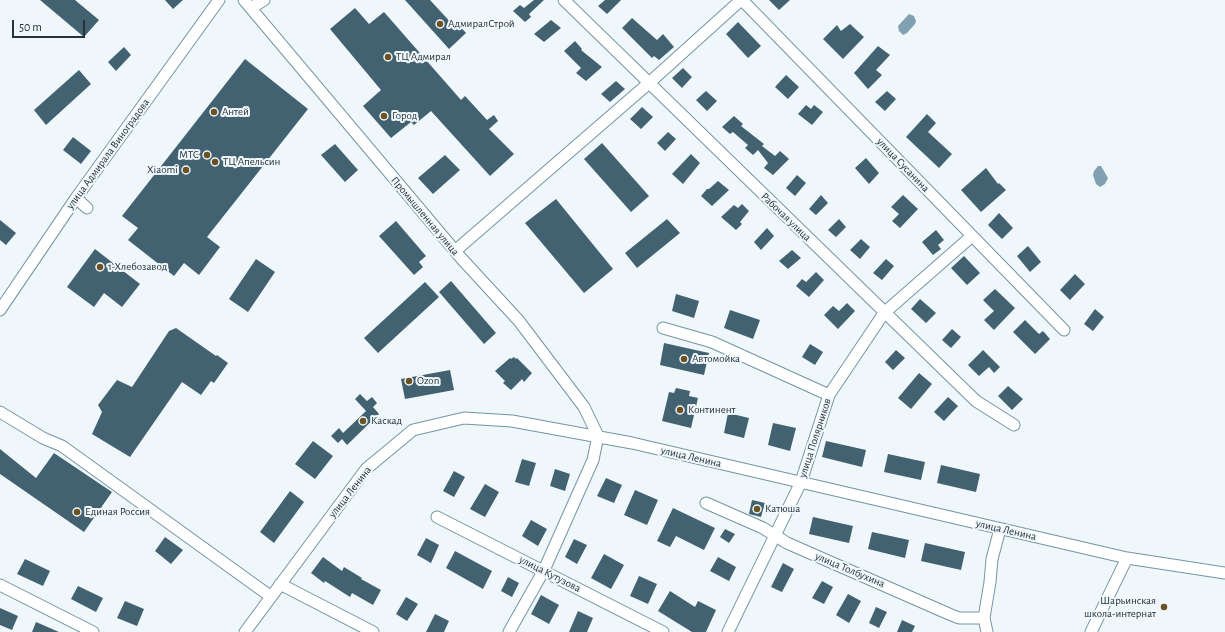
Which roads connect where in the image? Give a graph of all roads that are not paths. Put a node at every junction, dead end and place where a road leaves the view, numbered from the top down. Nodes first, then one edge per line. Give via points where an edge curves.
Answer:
1 (219, 0) edge
2 (264, 0) edge
3 (564, 0) edge
4 (741, 0) edge
5 (247, 4) edge
6 (648, 83) junction
7 (76, 198) junction
8 (87, 208) dead end
9 (972, 236) junction
10 (455, 251) junction
11 (0, 310) edge
12 (884, 313) junction
13 (663, 328) dead end
14 (1064, 330) dead end
15 (829, 395) junction
16 (0, 412) edge
17 (1014, 425) dead end
18 (598, 436) junction
19 (801, 482) junction
20 (706, 503) dead end
21 (437, 517) dead end
22 (1000, 528) junction
23 (774, 535) junction
24 (1128, 558) junction
25 (544, 570) junction
26 (1225, 573) edge
27 (0, 584) edge
28 (280, 584) junction
29 (270, 596) junction
30 (984, 618) junction
31 (93, 632) edge
32 (245, 632) edge
33 (373, 632) edge
34 (509, 632) edge
35 (663, 632) edge
36 (728, 632) edge
37 (987, 632) edge
38 (1091, 632) edge

1 - 7 street, улица Адмирала Виноградова
2 - 5 street
3 - 6 street, Рабочая улица
4 - 6 street
4 - 9 street, улица Сусанина
5 - 10 street, Промышленная улица
6 - 10 street
6 - 12 street, Рабочая улица
7 - 8 street
7 - 11 street, улица Адмирала Виноградова
9 - 12 street, улица Полярников
9 - 14 street, улица Сусанина
10 - 18 street, Промышленная улица via 519,320 584,407
12 - 15 street, улица Полярников
12 - 17 street, Рабочая улица via 976,401
13 - 15 street via 712,342
15 - 19 street, улица Полярников
16 - 29 street via 43,438 62,446
18 - 19 street, улица Ленина
18 - 25 street via 592,460
18 - 28 street, улица Ленина via 512,421 464,418 413,430 366,469
19 - 22 street, улица Ленина
19 - 23 street, улица Полярников
20 - 23 street, улица Толбухина
21 - 25 street, улица Кутузова
22 - 24 street, улица Ленина
22 - 30 street via 992,559
23 - 30 street, улица Толбухина via 954,616
23 - 36 street, улица Полярников
24 - 26 street, улица Ленина
24 - 38 street
25 - 34 street
25 - 35 street, улица Кутузова
27 - 31 street
28 - 29 street, улица Ленина
28 - 33 street
29 - 32 street, улица Ленина
30 - 37 street

